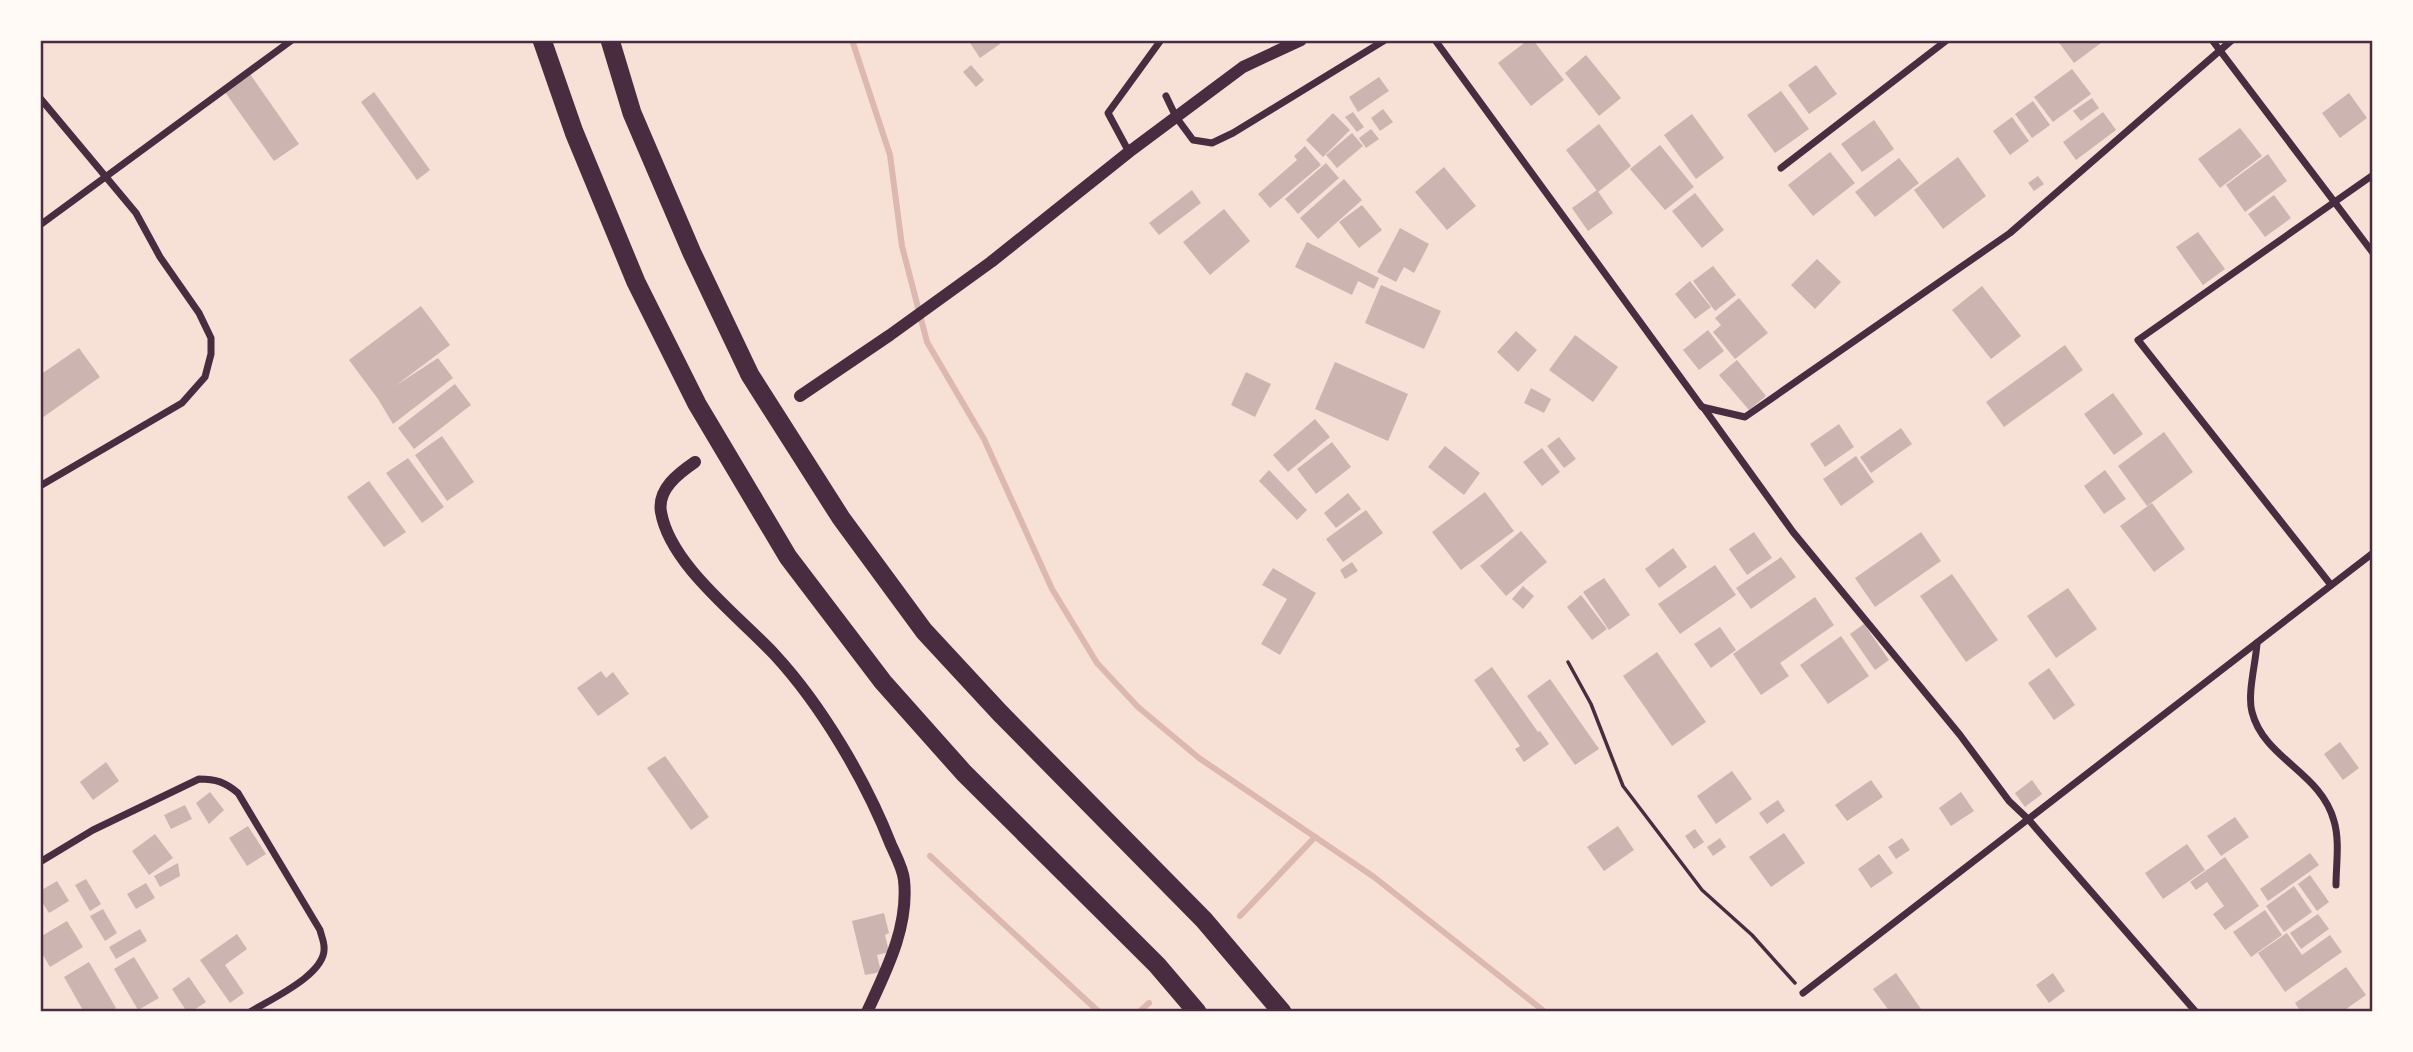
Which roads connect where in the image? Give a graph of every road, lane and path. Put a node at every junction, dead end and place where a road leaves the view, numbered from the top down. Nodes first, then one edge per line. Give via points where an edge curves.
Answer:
1 (292, 40) edge
2 (542, 40) edge
3 (610, 40) edge
4 (1161, 40) edge
5 (1301, 40) edge
6 (1385, 40) edge
7 (1435, 40) edge
8 (1947, 40) edge
9 (2212, 40) edge
10 (2232, 40) edge
11 (2219, 50) junction
12 (1166, 96) dead end
13 (40, 98) edge
14 (1175, 117) junction
15 (1129, 152) junction
16 (1782, 168) dead end
17 (106, 175) junction
18 (2373, 175) edge
19 (2335, 203) junction
20 (40, 225) edge
21 (2373, 253) edge
22 (800, 396) dead end
23 (1702, 407) junction
24 (695, 462) dead end
25 (40, 486) edge
26 (2373, 553) edge
27 (2331, 585) junction
28 (2257, 643) junction
29 (1568, 662) dead end
30 (2028, 819) junction
31 (40, 862) edge
32 (2336, 886) dead end
33 (1803, 993) joint
34 (250, 1012) edge
35 (867, 1012) edge
36 (1197, 1012) edge
37 (1282, 1012) edge
38 (2196, 1012) edge

1 - 17 street
2 - 36 highway via 636,282 697,404 788,556 883,682 964,773 1157,965
3 - 37 highway via 632,113 750,375 841,518 924,631 1205,919
4 - 15 street via 1108,113
5 - 14 street via 1243,67
6 - 14 street via 1212,143 1193,140
7 - 23 street
8 - 16 street
9 - 11 street
10 - 11 street
11 - 19 street
11 - 23 street via 2010,233 1745,417
12 - 14 street
13 - 17 street
14 - 15 street
15 - 22 street via 991,261
17 - 20 street
17 - 25 street via 200,313 211,338 211,354 205,377 182,403
18 - 19 street
19 - 21 street
19 - 27 street via 2138,340
23 - 30 street via 1793,532
24 - 35 street via 674,477 662,501 660,510 674,549 776,657 828,724 875,803 904,878 892,959
26 - 27 street
27 - 28 street
28 - 30 street
28 - 32 street via 2252,711 2262,736 2309,779 2334,821
29 - 33 path via 1591,704 1623,786 1702,890 1752,935
30 - 33 street
30 - 38 street
31 - 34 street via 93,830 199,779 228,785 238,793 320,930 325,948 308,977

